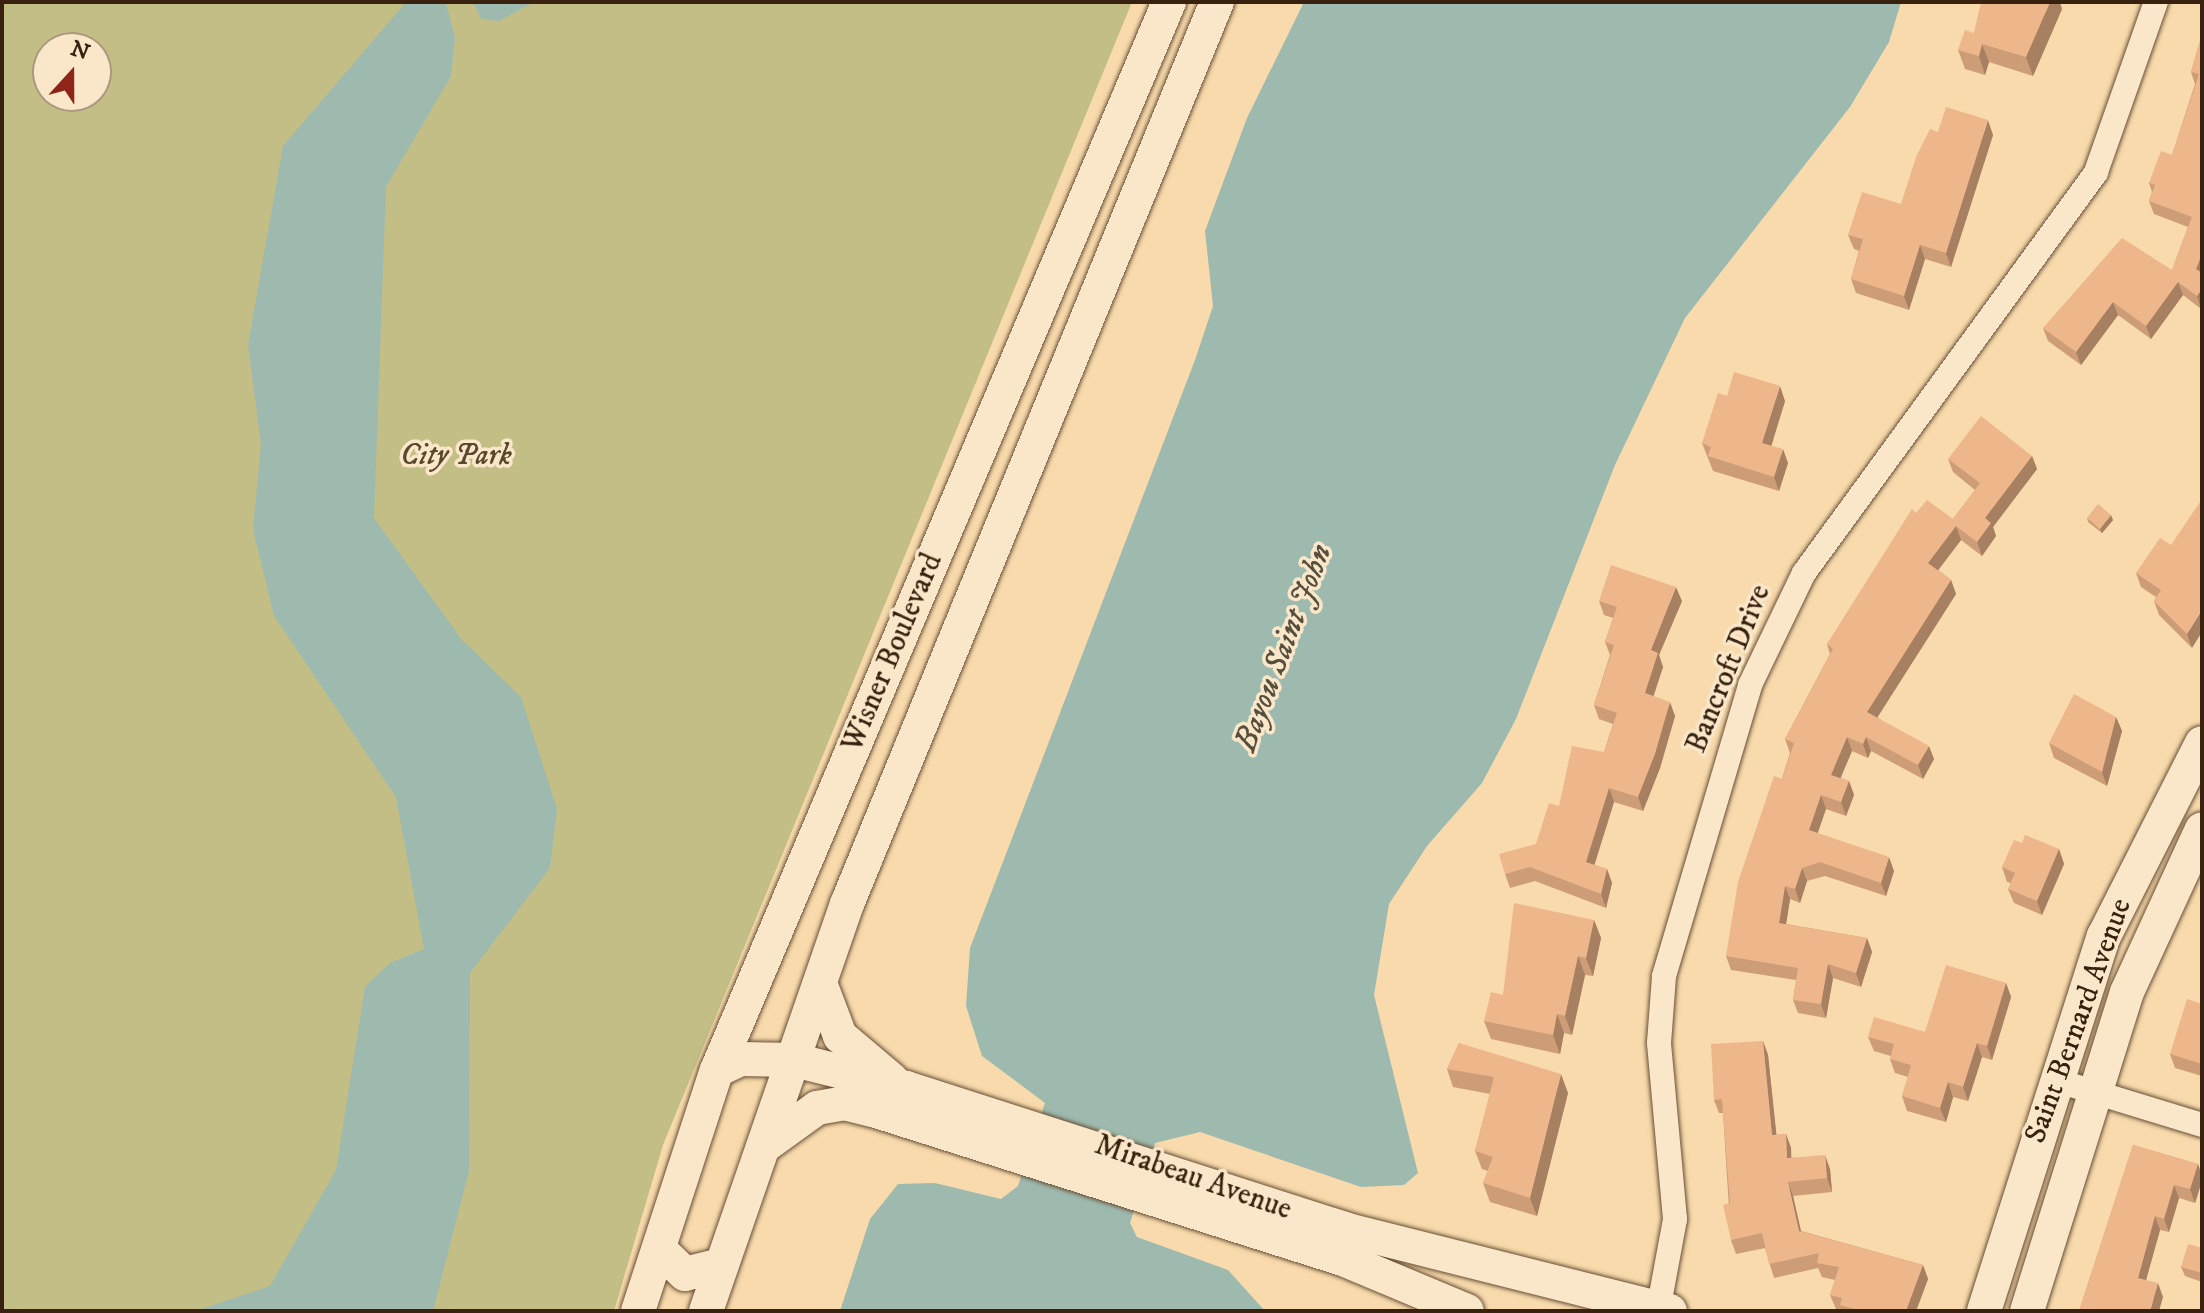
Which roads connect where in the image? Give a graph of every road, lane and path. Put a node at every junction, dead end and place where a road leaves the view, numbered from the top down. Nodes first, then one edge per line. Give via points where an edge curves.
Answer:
1 (1169, 2) edge
2 (1217, 2) edge
3 (2156, 2) edge
4 (2202, 743) edge
5 (2202, 829) edge
6 (820, 983) junction
7 (794, 1060) junction
8 (717, 1070) junction
9 (2055, 1080) junction
10 (906, 1088) junction
11 (2093, 1092) junction
12 (2202, 1125) edge
13 (763, 1147) junction
14 (659, 1249) junction
15 (722, 1265) junction
16 (1662, 1310) edge
17 (638, 1311) edge
18 (706, 1311) edge
19 (1467, 1311) edge
20 (1984, 1311) edge
21 (2027, 1311) edge

1 - 8 street, Wisner Boulevard
2 - 6 street, Wisner Boulevard
3 - 16 street, Bancroft Drive via 2096,172 1804,573 1750,685 1664,976 1659,1043 1675,1219
4 - 9 street, Saint Bernard Avenue via 2104,936
5 - 11 street, Saint Bernard Avenue via 2154,926
6 - 7 street, Wisner Boulevard
6 - 10 street via 844,1041 869,1068
7 - 8 street, Mirabeau Avenue via 741,1059
7 - 10 street, Mirabeau Avenue
7 - 13 street, Wisner Boulevard
8 - 14 street, Wisner Boulevard
9 - 11 street
9 - 20 street, Saint Bernard Avenue
10 - 16 street, Mirabeau Avenue via 1185,1172 1400,1245
11 - 12 street
11 - 21 street, Saint Bernard Avenue
13 - 15 street, Wisner Boulevard
13 - 19 street, Mirabeau Avenue via 817,1108 844,1103 1345,1260
14 - 15 street via 685,1274
14 - 17 street, Wisner Boulevard
15 - 18 street, Wisner Boulevard

